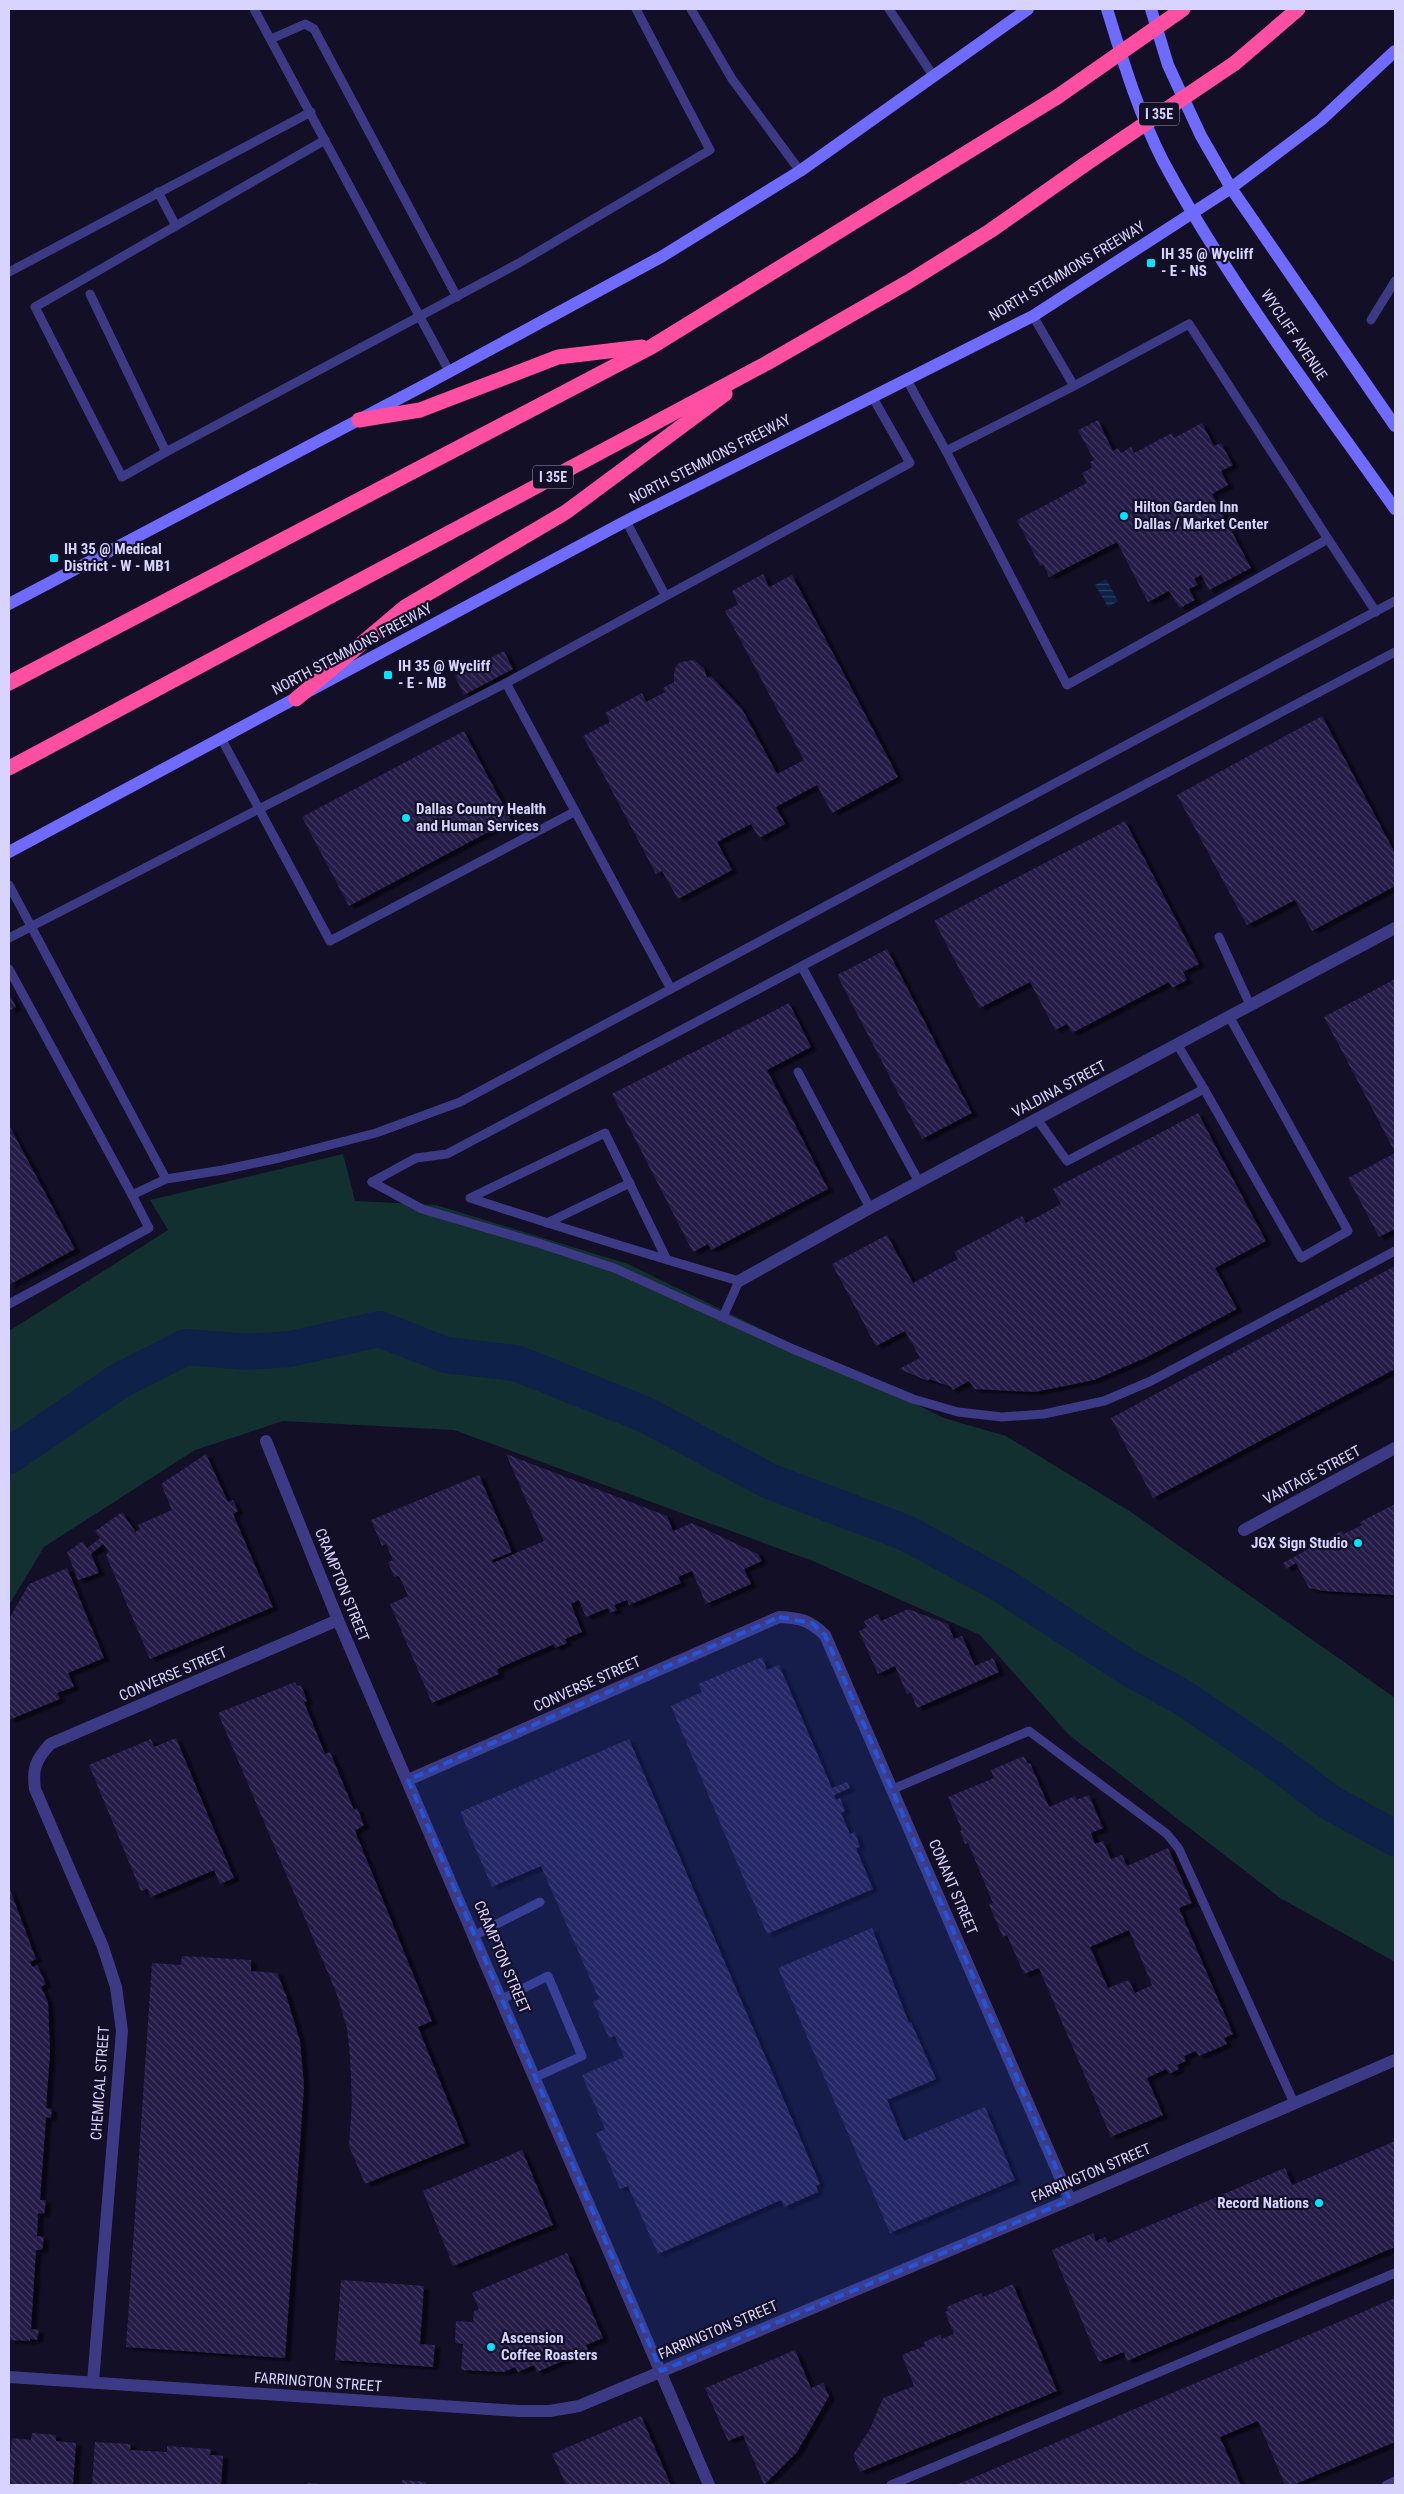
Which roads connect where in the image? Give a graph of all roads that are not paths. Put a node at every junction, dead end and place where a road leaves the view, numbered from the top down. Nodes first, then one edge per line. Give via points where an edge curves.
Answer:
1 (636, 9) edge
2 (691, 9) edge
3 (889, 9) edge
4 (1028, 9) edge
5 (1107, 9) edge
6 (1151, 9) edge
7 (1182, 9) edge
8 (1298, 9) edge
9 (257, 10) edge
10 (271, 39) junction
11 (1395, 51) edge
12 (934, 78) junction
13 (311, 112) junction
14 (326, 140) junction
15 (800, 171) junction
16 (1231, 188) junction
17 (158, 192) junction
18 (1194, 213) junction
19 (176, 226) junction
20 (9, 272) edge
21 (1395, 281) edge
22 (90, 294) dead end
23 (457, 297) junction
24 (1032, 316) junction
25 (420, 318) junction
26 (1371, 320) dead end
27 (651, 346) junction
28 (767, 363) junction
29 (449, 372) junction
30 (907, 380) junction
31 (1074, 386) junction
32 (873, 398) junction
33 (359, 420) junction
34 (1395, 426) edge
35 (946, 451) junction
36 (166, 452) junction
37 (1395, 509) edge
38 (626, 521) junction
39 (1328, 539) junction
40 (665, 595) junction
41 (1395, 602) edge
42 (9, 604) edge
43 (1376, 612) junction
44 (1395, 652) edge
45 (506, 682) junction
46 (9, 683) edge
47 (296, 699) junction
48 (221, 738) junction
49 (9, 768) edge
50 (259, 809) junction
51 (574, 812) junction
52 (9, 852) edge
53 (9, 885) edge
54 (31, 926) junction
55 (1395, 928) edge
56 (1219, 937) dead end
57 (9, 938) edge
58 (802, 967) junction
59 (9, 969) edge
60 (671, 989) junction
61 (1250, 1005) junction
62 (1229, 1016) junction
63 (1177, 1044) junction
64 (798, 1072) dead end
65 (1204, 1088) junction
66 (1037, 1119) junction
67 (166, 1179) junction
68 (919, 1182) junction
69 (630, 1183) junction
70 (132, 1195) junction
71 (870, 1208) junction
72 (547, 1223) junction
73 (1395, 1251) edge
74 (667, 1260) junction
75 (739, 1281) junction
76 (9, 1304) edge
77 (723, 1317) junction
78 (266, 1441) dead end
79 (1395, 1448) edge
80 (1244, 1530) dead end
81 (779, 1617) joint
82 (338, 1620) junction
83 (33, 1772) joint
84 (408, 1780) junction
85 (893, 1789) junction
86 (540, 1902) dead end
87 (475, 1935) junction
88 (502, 1999) junction
89 (1395, 2060) edge
90 (536, 2077) junction
91 (1294, 2103) junction
92 (1070, 2200) junction
93 (1395, 2272) edge
94 (661, 2371) junction
95 (9, 2376) edge
96 (93, 2382) junction
97 (1395, 2481) edge
98 (709, 2485) edge
99 (891, 2485) edge
100 (1386, 2485) edge

1 - 23 lane via 710,150
2 - 15 lane via 732,79
3 - 12 lane
4 - 12 main road
5 - 18 main road, WYCLIFF AVENUE via 1132,92 1163,160
6 - 16 main road, WYCLIFF AVENUE via 1168,65 1201,136
7 - 27 highway, bridge via 1057,98
8 - 28 highway, I 35E, bridge via 1235,63 990,231
9 - 10 lane
10 - 13 lane
10 - 23 lane via 305,24 314,29
11 - 16 main road, NORTH STEMMONS FREEWAY via 1321,120
12 - 15 main road
13 - 14 lane
13 - 17 lane
14 - 19 lane
14 - 25 lane
15 - 29 main road via 661,257
16 - 18 main road, NORTH STEMMONS FREEWAY
16 - 34 main road, WYCLIFF AVENUE
17 - 19 lane
17 - 20 lane
18 - 24 main road, NORTH STEMMONS FREEWAY
18 - 37 main road, WYCLIFF AVENUE via 1288,356
19 - 36 lane via 35,307 122,477
21 - 26 lane
22 - 36 lane
23 - 25 lane
24 - 30 main road, NORTH STEMMONS FREEWAY
24 - 31 lane
25 - 29 lane
25 - 36 lane
27 - 33 highway via 558,357 420,410
27 - 46 highway
28 - 47 highway via 566,512 404,607
28 - 49 highway, I 35E
29 - 33 main road
30 - 32 main road, NORTH STEMMONS FREEWAY
30 - 35 lane
31 - 35 lane
31 - 39 lane via 1189,324
32 - 38 main road, NORTH STEMMONS FREEWAY
32 - 40 lane via 910,462
33 - 42 main road
35 - 39 lane via 1067,685
38 - 40 lane
38 - 47 main road, NORTH STEMMONS FREEWAY
39 - 43 lane
40 - 45 lane
41 - 43 lane
43 - 60 lane
44 - 58 lane
45 - 50 lane
45 - 51 lane
47 - 48 main road, NORTH STEMMONS FREEWAY
48 - 50 lane
48 - 52 main road, NORTH STEMMONS FREEWAY
50 - 51 lane via 330,941
50 - 54 lane
51 - 60 lane
53 - 54 lane
54 - 57 lane
54 - 67 lane
55 - 61 street, VALDINA STREET
56 - 61 lane
58 - 68 lane
58 - 77 lane via 447,1154 416,1158 372,1182 422,1209 614,1268
59 - 70 lane
60 - 67 lane via 460,1102 424,1117 280,1158
61 - 62 street, VALDINA STREET
62 - 63 street, VALDINA STREET
62 - 65 lane via 1348,1231 1300,1258
63 - 65 lane
63 - 66 street, VALDINA STREET
64 - 71 lane
65 - 66 lane via 1067,1161
66 - 68 street, VALDINA STREET
67 - 70 lane
68 - 71 street, VALDINA STREET
69 - 72 lane
69 - 72 lane via 605,1133 470,1198
69 - 74 lane
70 - 76 lane via 148,1228
71 - 75 street, VALDINA STREET
72 - 74 lane
73 - 77 lane via 1151,1381 1104,1401 1044,1414 1002,1416 938,1407
74 - 75 lane
75 - 77 lane
78 - 82 street, CRAMPTON STREET
79 - 80 street, VANTAGE STREET
81 - 84 street, CONVERSE STREET
81 - 85 street, CONANT STREET via 812,1623 825,1635
82 - 83 street, CONVERSE STREET via 50,1744
82 - 84 street, CRAMPTON STREET
83 - 96 street, CHEMICAL STREET via 35,1789 103,1947 116,1986 122,2031
84 - 87 street, CRAMPTON STREET
85 - 91 lane via 1029,1731 1167,1834 1179,1849
85 - 92 street, CONANT STREET
86 - 87 lane
87 - 88 street, CRAMPTON STREET
88 - 90 street, CRAMPTON STREET
88 - 90 lane via 548,1976 582,2056
89 - 91 street, FARRINGTON STREET
90 - 94 street, CRAMPTON STREET
91 - 92 street, FARRINGTON STREET
92 - 94 street, FARRINGTON STREET
93 - 99 lane
94 - 96 street, FARRINGTON STREET via 579,2406 518,2412
94 - 98 street, CRAMPTON STREET
95 - 96 street, FARRINGTON STREET
97 - 100 lane

